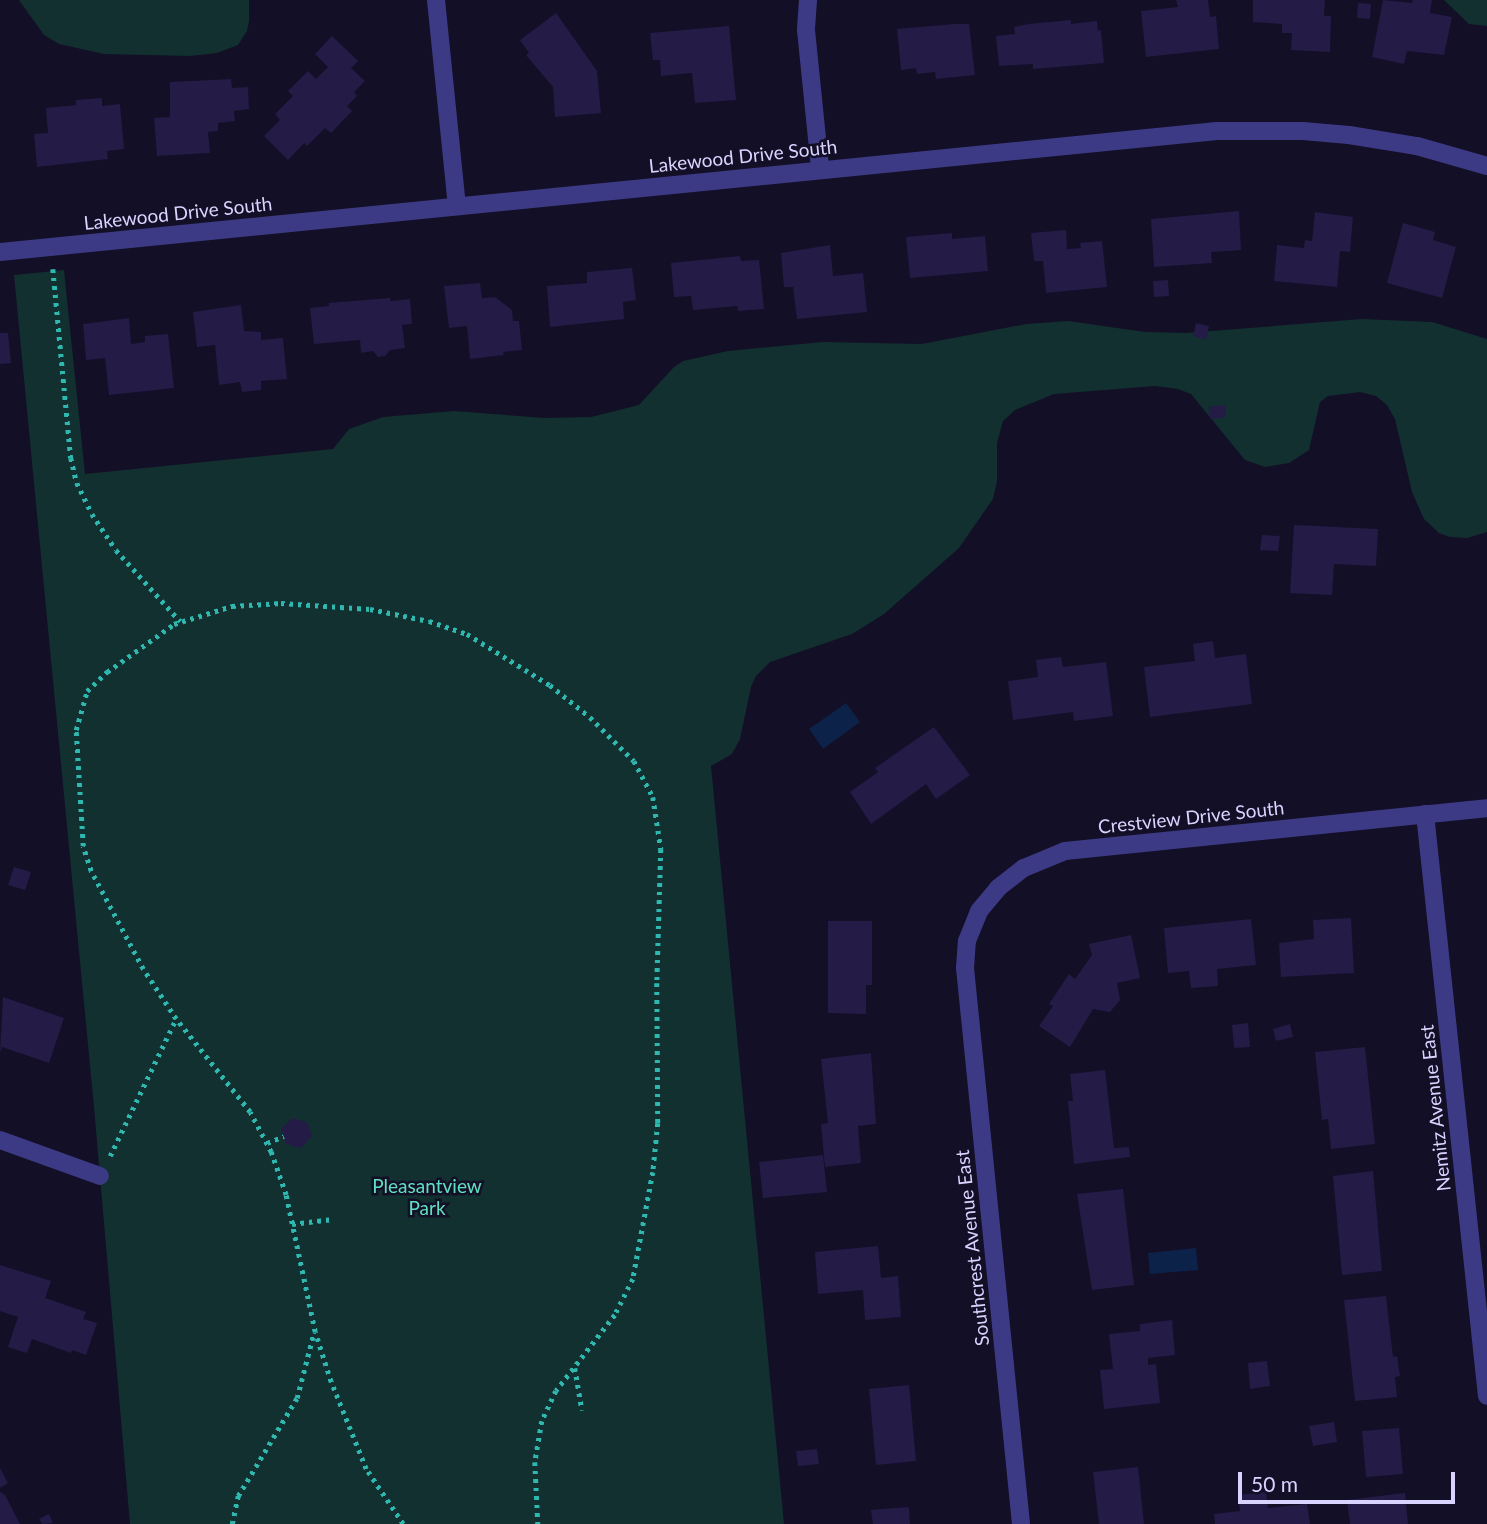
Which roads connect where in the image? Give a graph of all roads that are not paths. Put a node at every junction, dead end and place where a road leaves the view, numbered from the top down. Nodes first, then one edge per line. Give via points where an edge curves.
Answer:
1 (436, 0) edge
2 (808, 0) edge
3 (1487, 166) edge
4 (820, 169) junction
5 (457, 205) junction
6 (0, 252) edge
7 (1487, 808) edge
8 (1425, 814) junction
9 (965, 968) joint
10 (0, 1140) edge
11 (100, 1176) road end
12 (1487, 1396) edge
13 (1021, 1524) edge

1 - 5 street
2 - 4 street via 806,30
3 - 4 street, Lakewood Drive South via 1373,139 1259,129
4 - 5 street, Lakewood Drive South
5 - 6 street, Lakewood Drive South
7 - 8 street, Crestview Drive South
8 - 9 street, Crestview Drive South via 1051,854 1012,876 985,902 970,930
8 - 12 street, Nemitz Avenue East
9 - 13 street, Southcrest Avenue East
10 - 11 street

